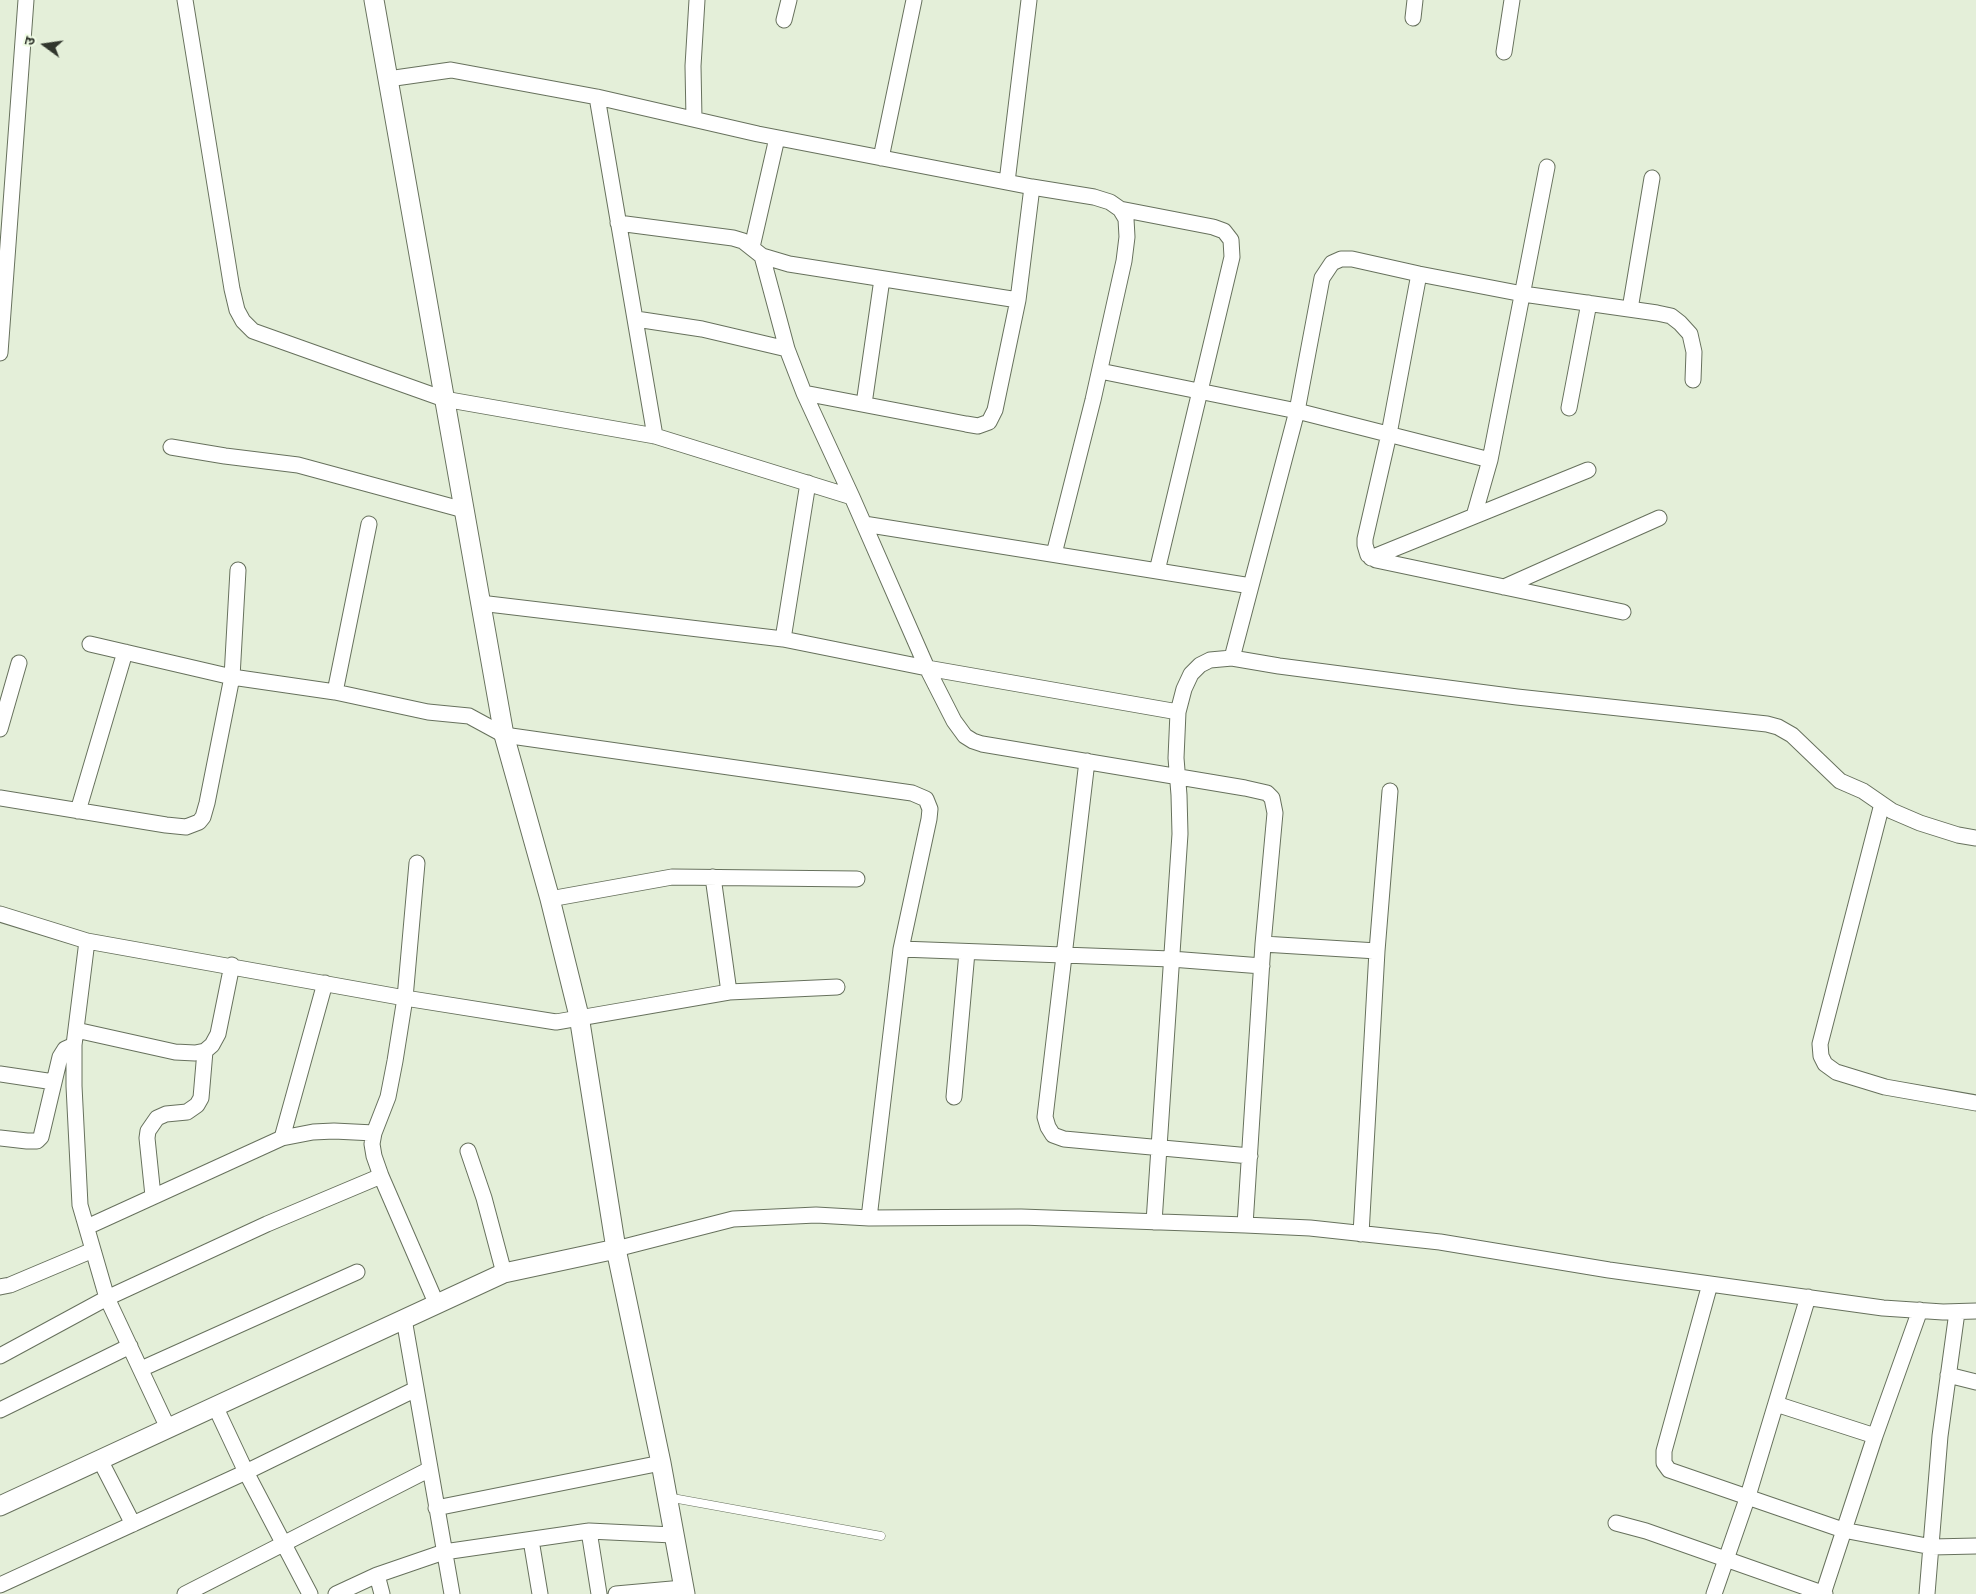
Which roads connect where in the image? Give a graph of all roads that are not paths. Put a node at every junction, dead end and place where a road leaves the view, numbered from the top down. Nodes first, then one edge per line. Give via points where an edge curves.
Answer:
1 (26, 0) edge
2 (186, 0) edge
3 (374, 0) edge
4 (697, 0) edge
5 (789, 0) edge
6 (914, 0) edge
7 (1029, 0) edge
8 (1415, 0) edge
9 (1512, 0) edge
10 (1413, 18) dead end
11 (784, 20) dead end
12 (1504, 52) dead end
13 (388, 79) junction
14 (596, 97) junction
15 (694, 119) junction
16 (777, 138) junction
17 (881, 158) junction
18 (1547, 167) dead end
19 (1652, 178) dead end
20 (1007, 182) junction
21 (1032, 187) junction
22 (1120, 209) junction
23 (618, 223) junction
24 (757, 252) junction
25 (1419, 274) junction
26 (882, 279) junction
27 (1523, 294) junction
28 (1018, 300) junction
29 (1589, 303) junction
30 (1630, 309) junction
31 (636, 319) junction
32 (0, 345) edge
33 (787, 349) junction
34 (0, 353) edge
35 (1100, 371) junction
36 (1693, 380) dead end
37 (1200, 391) junction
38 (804, 393) junction
39 (444, 398) junction
40 (864, 404) junction
41 (1569, 408) dead end
42 (1297, 411) junction
43 (1389, 434) junction
44 (655, 436) junction
45 (171, 447) dead end
46 (1490, 460) junction
47 (1588, 470) dead end
48 (808, 483) junction
49 (852, 496) junction
50 (464, 510) junction
51 (1474, 516) junction
52 (1659, 518) dead end
53 (369, 524) dead end
54 (864, 524) junction
55 (1054, 554) junction
56 (1371, 558) junction
57 (238, 570) dead end
58 (1157, 571) junction
59 (1251, 586) junction
60 (1504, 587) junction
61 (480, 603) junction
62 (1623, 612) dead end
63 (782, 639) junction
64 (90, 644) dead end
65 (125, 652) junction
66 (1232, 658) junction
67 (19, 663) dead end
68 (927, 668) junction
69 (232, 677) junction
70 (335, 692) junction
71 (1178, 712) junction
72 (0, 729) edge
73 (504, 735) junction
74 (1087, 762) junction
75 (1178, 776) junction
76 (1390, 791) dead end
77 (0, 798) edge
78 (1882, 804) junction
79 (78, 811) junction
80 (1976, 838) edge
81 (417, 863) dead end
82 (713, 877) junction
83 (856, 878) dead end
84 (550, 899) junction
85 (0, 914) edge
86 (87, 941) junction
87 (1263, 944) junction
88 (901, 949) junction
89 (1377, 951) junction
90 (967, 952) junction
91 (1063, 955) junction
92 (1171, 959) junction
93 (232, 965) junction
94 (1262, 966) junction
95 (325, 983) junction
96 (837, 987) dead end
97 (728, 992) junction
98 (405, 998) junction
99 (579, 1016) junction
100 (75, 1038) junction
101 (205, 1051) junction
102 (0, 1074) edge
103 (54, 1082) junction
104 (954, 1098) dead end
105 (1976, 1104) edge
106 (374, 1133) junction
107 (0, 1138) edge
108 (282, 1138) junction
109 (1158, 1148) junction
110 (468, 1151) dead end
111 (1250, 1156) junction
112 (381, 1176) junction
113 (153, 1196) junction
114 (869, 1218) junction
115 (1154, 1222) junction
116 (1245, 1225) junction
117 (88, 1227) junction
118 (1361, 1234) junction
119 (616, 1249) junction
120 (93, 1250) junction
121 (357, 1272) dead end
122 (504, 1273) junction
123 (1710, 1284) junction
124 (0, 1287) edge
125 (1808, 1297) junction
126 (108, 1298) junction
127 (436, 1304) junction
128 (1920, 1310) junction
129 (1976, 1311) edge
130 (1957, 1312) junction
131 (404, 1319) junction
132 (130, 1346) junction
133 (0, 1356) edge
134 (141, 1369) junction
135 (1948, 1375) junction
136 (1976, 1382) edge
137 (416, 1388) junction
138 (1776, 1404) junction
139 (215, 1406) junction
140 (0, 1410) edge
141 (168, 1428) junction
142 (1875, 1436) junction
143 (100, 1460) junction
144 (661, 1463) junction
145 (430, 1469) junction
146 (246, 1472) junction
147 (1748, 1496) junction
148 (667, 1497) junction
149 (0, 1506) edge
150 (436, 1508) junction
151 (1616, 1523) dead end
152 (133, 1524) junction
153 (1843, 1530) junction
154 (589, 1531) junction
155 (674, 1534) junction
156 (881, 1536) dead end
157 (531, 1540) junction
158 (284, 1543) junction
159 (1976, 1546) edge
160 (1932, 1547) junction
161 (444, 1552) junction
162 (1726, 1560) junction
163 (377, 1575) junction
164 (0, 1585) edge
165 (684, 1591) edge
166 (185, 1594) edge
167 (310, 1594) edge
168 (336, 1594) edge
169 (382, 1594) edge
170 (452, 1594) edge
171 (540, 1594) edge
172 (599, 1594) edge
173 (616, 1594) edge
174 (1714, 1594) edge
175 (1824, 1594) edge
176 (1927, 1594) edge

1 - 32 street
2 - 39 street via 232,289 243,321 253,331
3 - 13 street
4 - 15 street
5 - 11 street
6 - 17 street
7 - 20 street
8 - 10 street
9 - 12 street
13 - 14 street via 451,70
13 - 39 street
14 - 15 street
14 - 23 street
15 - 16 street
16 - 17 street
16 - 24 street
17 - 20 street
18 - 27 street
19 - 30 street
20 - 21 street
21 - 22 street via 1094,197
21 - 28 street
22 - 35 street via 1126,219 1124,261
22 - 37 street via 1213,227 1224,231 1231,240 1232,257
23 - 24 street via 732,238
23 - 31 street
24 - 26 street via 789,264
24 - 33 street
25 - 27 street
25 - 42 street via 1352,259 1341,259 1327,269 1322,278
25 - 43 street
26 - 28 street
26 - 40 street
27 - 29 street
27 - 46 street
28 - 40 street via 995,410 989,422 978,426
29 - 30 street
29 - 41 street
30 - 36 street via 1664,315 1680,323 1690,334 1694,352
31 - 33 street
31 - 44 street
32 - 34 street
33 - 38 street
35 - 37 street
35 - 55 street
37 - 42 street
37 - 58 street
38 - 40 street
38 - 49 street
39 - 44 street
39 - 50 street
42 - 43 street
42 - 59 street
43 - 46 street
43 - 56 street via 1365,539
44 - 48 street
45 - 50 street via 298,465
46 - 51 street
47 - 51 street
48 - 49 street
48 - 63 street
49 - 54 street
50 - 61 street
51 - 56 street
52 - 60 street
53 - 70 street
54 - 55 street
54 - 68 street
55 - 58 street
56 - 60 street
57 - 69 street
58 - 59 street
59 - 66 street
60 - 62 street
61 - 63 street
61 - 73 street
63 - 68 street
64 - 65 street
65 - 69 street
65 - 79 street
66 - 71 street via 1210,660 1200,665 1191,674
66 - 78 street via 1517,697 1767,724 1792,736 1850,786
67 - 72 street
68 - 71 street
68 - 74 street via 954,721 973,742
69 - 70 street
69 - 79 street via 207,804 199,822 186,827
70 - 73 street via 428,712 469,716
71 - 75 street
73 - 84 street
73 - 88 street via 922,797 929,803 929,819
74 - 75 street
74 - 91 street
75 - 87 street via 1259,791 1272,798 1275,813
75 - 92 street via 1180,834
76 - 89 street
77 - 79 street
78 - 80 street via 1920,823
78 - 105 street via 1820,1044 1821,1056 1825,1064 1836,1072 1885,1086
81 - 98 street
82 - 83 street
82 - 84 street via 672,877
82 - 97 street
84 - 99 street
85 - 86 street
86 - 93 street
86 - 100 street
87 - 89 street
87 - 94 street
88 - 90 street
88 - 114 street
89 - 118 street
90 - 91 street
90 - 104 street
91 - 92 street
91 - 109 street via 1045,1117 1048,1127 1053,1135 1064,1139
92 - 94 street
92 - 109 street
93 - 95 street
93 - 101 street via 218,1034
94 - 111 street
95 - 98 street
95 - 108 street
96 - 97 street
97 - 99 street
98 - 99 street via 556,1022
98 - 106 street via 388,1097
99 - 119 street
100 - 101 street via 175,1052
100 - 103 street via 60,1057
100 - 117 street via 80,1205
101 - 113 street via 201,1098 197,1106 187,1112 157,1118 148,1131
102 - 103 street
103 - 107 street via 41,1137 27,1141
106 - 108 street via 320,1132
106 - 112 street via 372,1144
108 - 113 street
109 - 111 street
109 - 115 street
110 - 122 street
111 - 116 street
112 - 126 street via 267,1224
112 - 127 street
113 - 117 street
114 - 115 street via 1021,1217
114 - 119 street via 816,1215 733,1219
115 - 116 street
116 - 118 street
117 - 120 street
118 - 123 street via 1440,1242
119 - 122 street
119 - 144 street
120 - 124 street
120 - 126 street
121 - 134 street
122 - 127 street
123 - 125 street
123 - 147 street via 1664,1452 1664,1463 1672,1472
125 - 128 street
125 - 138 street
126 - 132 street
126 - 133 street
127 - 131 street
128 - 130 street
128 - 142 street
129 - 130 street
130 - 135 street
131 - 137 street
131 - 139 street
132 - 134 street
132 - 140 street
134 - 141 street
135 - 136 street
135 - 160 street
137 - 145 street
137 - 146 street
138 - 142 street
138 - 147 street
139 - 141 street
139 - 146 street
141 - 143 street
142 - 153 street
143 - 149 street
143 - 152 street
144 - 148 street
144 - 150 street
145 - 150 street
145 - 158 street
146 - 152 street
146 - 158 street
147 - 153 street
147 - 162 street
148 - 155 street
148 - 156 lane
150 - 161 street
151 - 162 street
152 - 164 street
153 - 160 street
153 - 175 street
154 - 155 street
154 - 157 street
154 - 172 street
155 - 165 street
157 - 161 street
157 - 171 street
158 - 166 street
158 - 167 street
159 - 160 street
160 - 176 street
161 - 163 street
161 - 170 street
162 - 174 street
162 - 175 street
163 - 168 street
163 - 169 street
165 - 173 street

